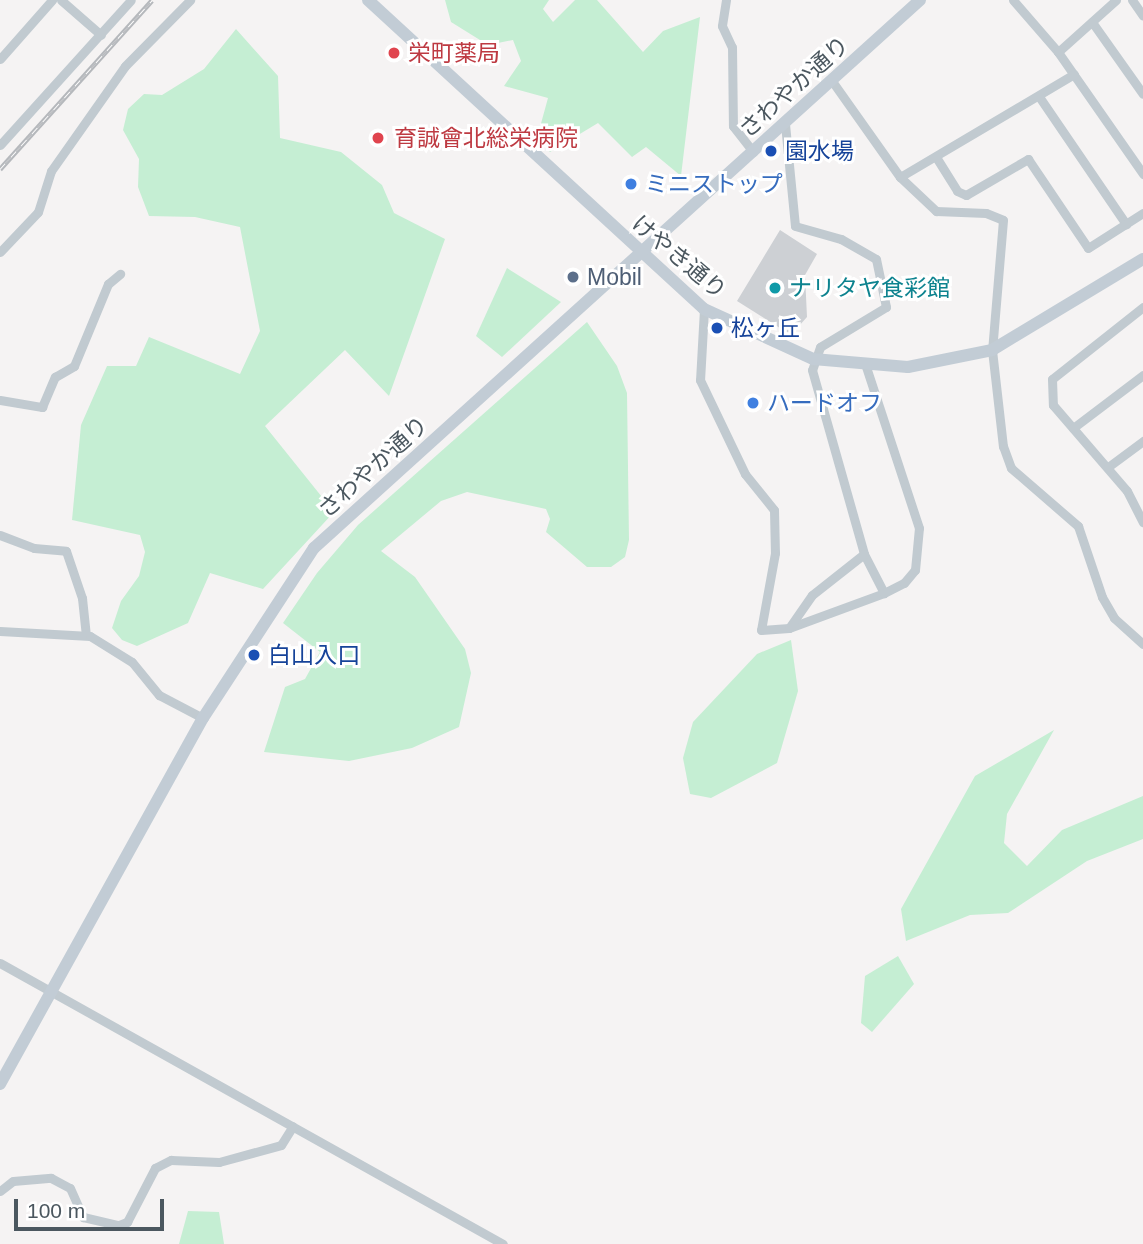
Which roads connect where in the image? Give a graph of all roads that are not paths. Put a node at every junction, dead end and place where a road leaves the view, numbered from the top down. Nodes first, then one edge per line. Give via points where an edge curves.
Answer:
1 (52, 0) edge
2 (61, 0) edge
3 (131, 0) edge
4 (190, 0) edge
5 (368, 0) edge
6 (726, 0) edge
7 (920, 0) edge
8 (1013, 0) edge
9 (1116, 0) edge
10 (1132, 0) edge
11 (1143, 16) edge
12 (1092, 22) junction
13 (101, 35) junction
14 (1058, 52) junction
15 (0, 59) edge
16 (1074, 74) junction
17 (832, 81) junction
18 (1143, 94) edge
19 (1040, 98) junction
20 (785, 124) junction
21 (0, 145) edge
22 (752, 152) junction
23 (936, 157) junction
24 (1143, 174) edge
25 (900, 177) junction
26 (1143, 213) edge
27 (1126, 224) junction
28 (0, 252) edge
29 (640, 254) junction
30 (1143, 259) edge
31 (120, 274) dead end
32 (1143, 307) edge
33 (704, 309) junction
34 (992, 349) junction
35 (813, 359) junction
36 (866, 367) junction
37 (1143, 375) edge
38 (0, 400) edge
39 (1073, 428) junction
40 (1143, 441) edge
41 (1108, 467) junction
42 (1140, 510) edge
43 (1143, 522) edge
44 (0, 535) edge
45 (864, 554) junction
46 (884, 593) junction
47 (789, 628) junction
48 (0, 631) edge
49 (86, 635) junction
50 (1143, 644) edge
51 (203, 718) junction
52 (0, 963) edge
53 (51, 992) junction
54 (0, 1084) edge
55 (293, 1126) junction
56 (0, 1191) edge
57 (503, 1244) edge

1 - 15 street
2 - 13 street
3 - 13 street
4 - 28 street via 117,77 51,171 38,212
5 - 29 street, けやき通り
6 - 22 street via 722,26 732,47 733,126
7 - 17 street, さわやか通り
8 - 14 street
9 - 12 street
10 - 11 street
12 - 14 street
12 - 18 street
13 - 21 street
14 - 16 street
16 - 19 street
16 - 24 street
17 - 20 street, さわやか通り
17 - 25 street
19 - 23 street
19 - 27 street
20 - 22 street, さわやか通り
20 - 35 street via 795,226 870,252 886,307 820,347
22 - 29 street, さわやか通り
23 - 25 street
23 - 27 street via 957,191 966,195 1028,159 1088,248
25 - 34 street via 936,211 986,213 1003,220
26 - 27 street
29 - 33 street, けやき通り
29 - 51 street, さわやか通り via 314,548
30 - 34 street, けやき通り
31 - 38 street via 107,284 74,366 55,377 43,407
32 - 39 street via 1052,379 1053,405
33 - 35 street, けやき通り
33 - 47 street via 700,380 745,474 774,510 775,553 761,630
34 - 36 street, けやき通り via 908,367
34 - 50 street via 1001,435 1011,468 1078,526 1102,597 1114,618
35 - 36 street, けやき通り
35 - 45 street via 814,386
36 - 46 street via 920,540 915,569 904,583
37 - 39 street
39 - 41 street
40 - 41 street
41 - 42 street
42 - 43 street
44 - 49 street via 34,548 66,551 82,598
45 - 46 street
45 - 47 street via 813,595
46 - 47 street
48 - 49 street
49 - 51 street via 132,662 159,695
51 - 53 street, さわやか通り
52 - 53 street
53 - 54 street, さわやか通り
53 - 55 street
55 - 56 street via 281,1145 219,1162 171,1160 155,1168 127,1222 119,1225 83,1217 70,1188 51,1178 13,1181
55 - 57 street

